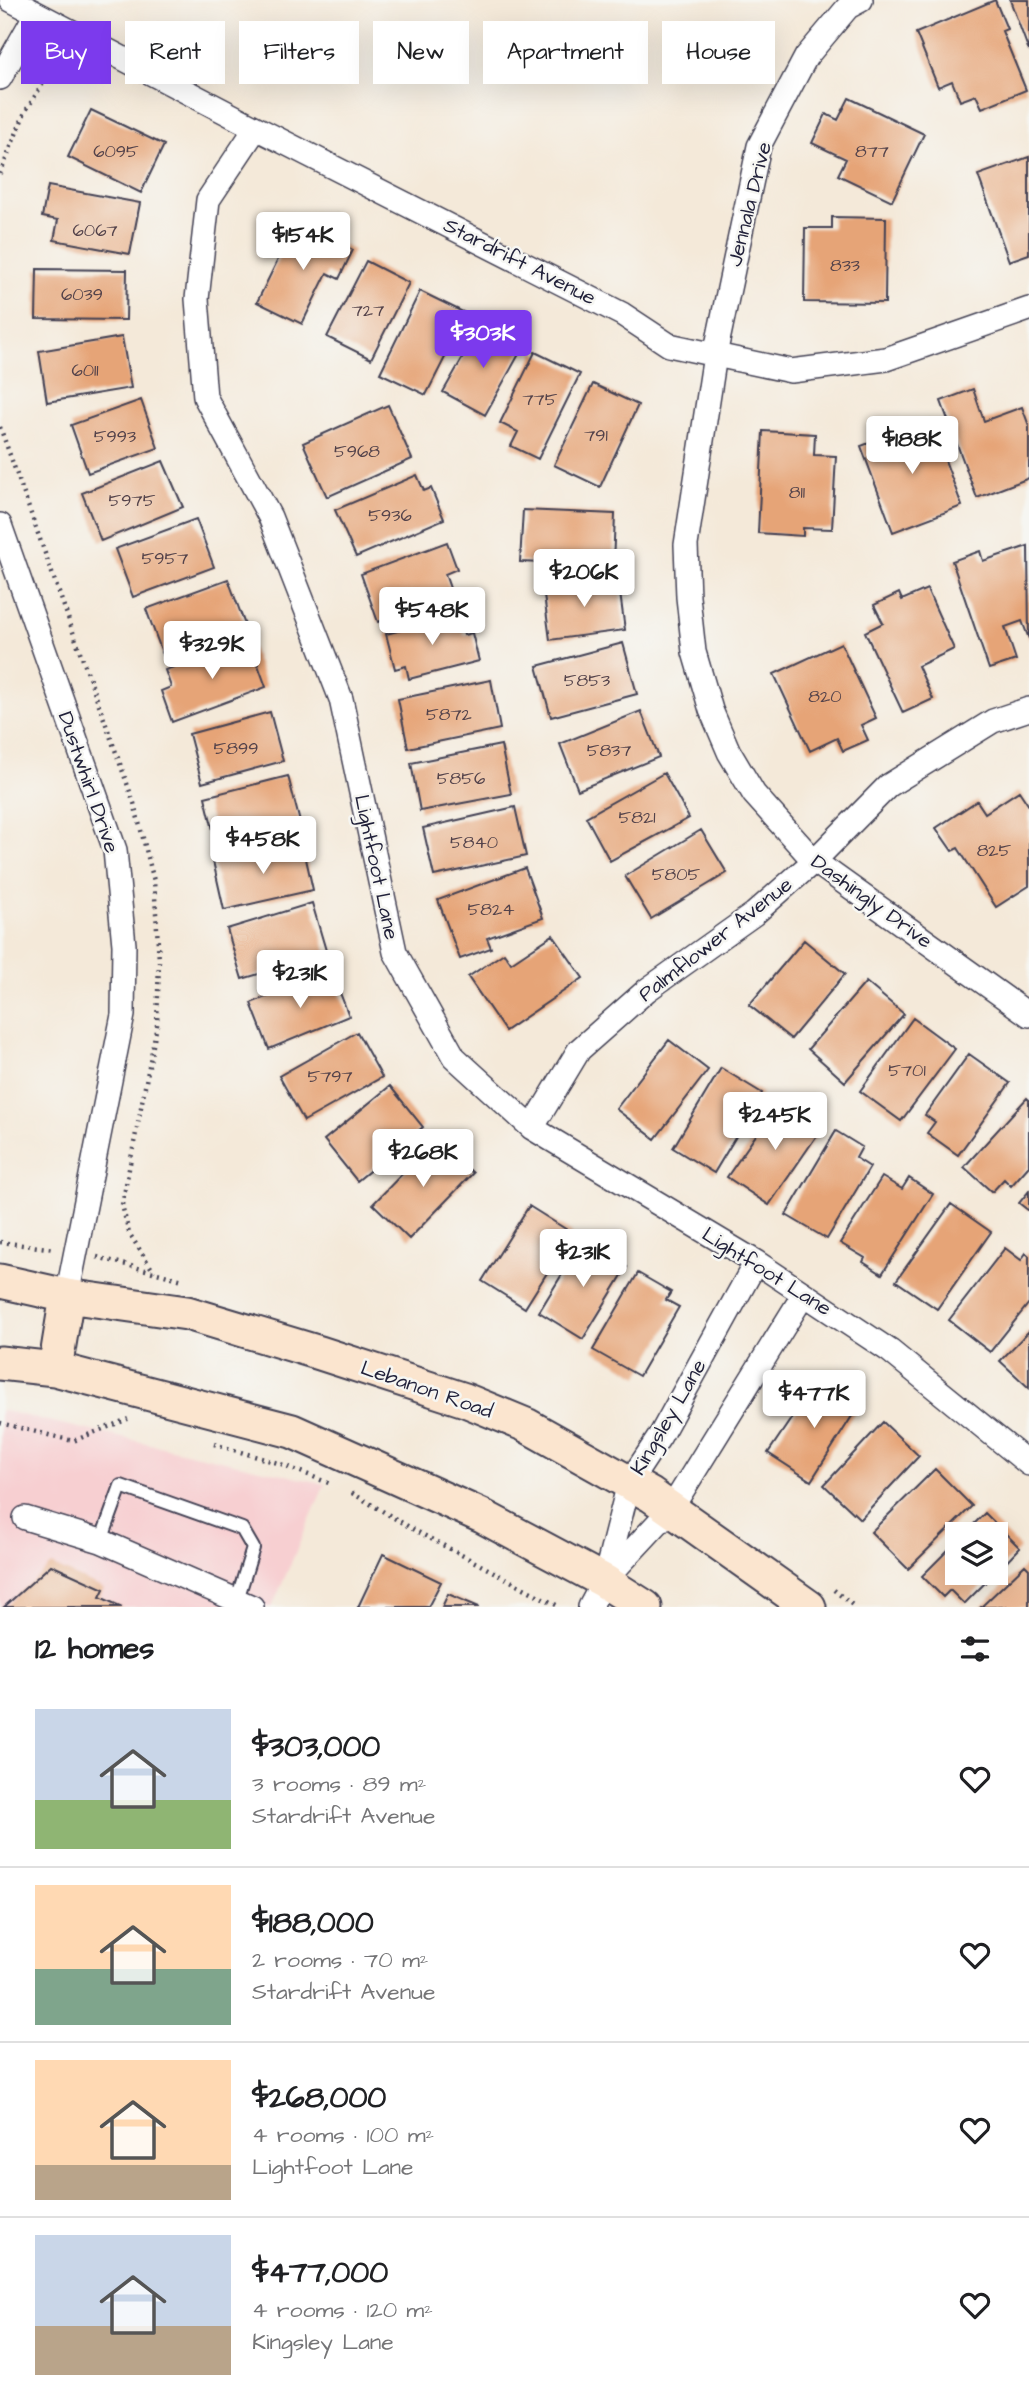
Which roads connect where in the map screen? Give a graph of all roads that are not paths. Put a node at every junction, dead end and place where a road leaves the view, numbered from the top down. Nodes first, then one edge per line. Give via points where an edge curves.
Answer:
1 (11, 0) edge
2 (861, 0) edge
3 (36, 14) junction
4 (0, 78) edge
5 (256, 128) junction
6 (1029, 309) edge
7 (715, 355) junction
8 (0, 525) edge
9 (1029, 709) edge
10 (814, 861) junction
11 (1029, 1015) edge
12 (532, 1128) junction
13 (756, 1262) junction
14 (0, 1281) edge
15 (804, 1294) junction
16 (67, 1296) junction
17 (0, 1363) edge
18 (55, 1369) junction
19 (1029, 1464) edge
20 (629, 1483) junction
21 (671, 1509) junction
22 (25, 1518) dead end
23 (101, 1541) junction
24 (597, 1594) edge
25 (241, 1605) edge
26 (645, 1607) edge
27 (809, 1607) edge

1 - 3 street, Stardrift Avenue
2 - 7 street, Jennala Drive via 848,7 806,57 760,146
3 - 4 street
3 - 5 street, Stardrift Avenue
5 - 7 street, Stardrift Avenue via 622,314 669,345
5 - 12 street, Lightfoot Lane via 208,200 197,299 205,397 270,517 341,699 395,952 454,1057
6 - 7 street, Stardrift Avenue via 886,359 791,370
7 - 10 street, Dashingly Drive via 686,545 694,652 729,752 754,794
8 - 16 street, Dustwhirl Drive via 115,850 124,945 123,1016
9 - 10 street, Palmflower Avenue via 993,721 888,786
10 - 11 street, Dashingly Drive
10 - 12 street, Palmflower Avenue via 754,914 647,990 579,1050
12 - 13 street, Lightfoot Lane
13 - 15 street, Lightfoot Lane
13 - 20 street, Kingsley Lane
14 - 16 main road, Lebanon Road
15 - 19 street, Lightfoot Lane via 891,1350
15 - 21 street
16 - 18 main road
16 - 20 main road, Lebanon Road via 187,1313 444,1393 526,1425
17 - 18 main road
18 - 24 main road via 292,1431 482,1516
20 - 21 main road, Lebanon Road
20 - 24 street, Kingsley Lane
21 - 24 street
21 - 27 main road, Lebanon Road
22 - 23 street
23 - 25 street
23 - 25 lane via 121,1486 242,1529 253,1548
24 - 26 main road

